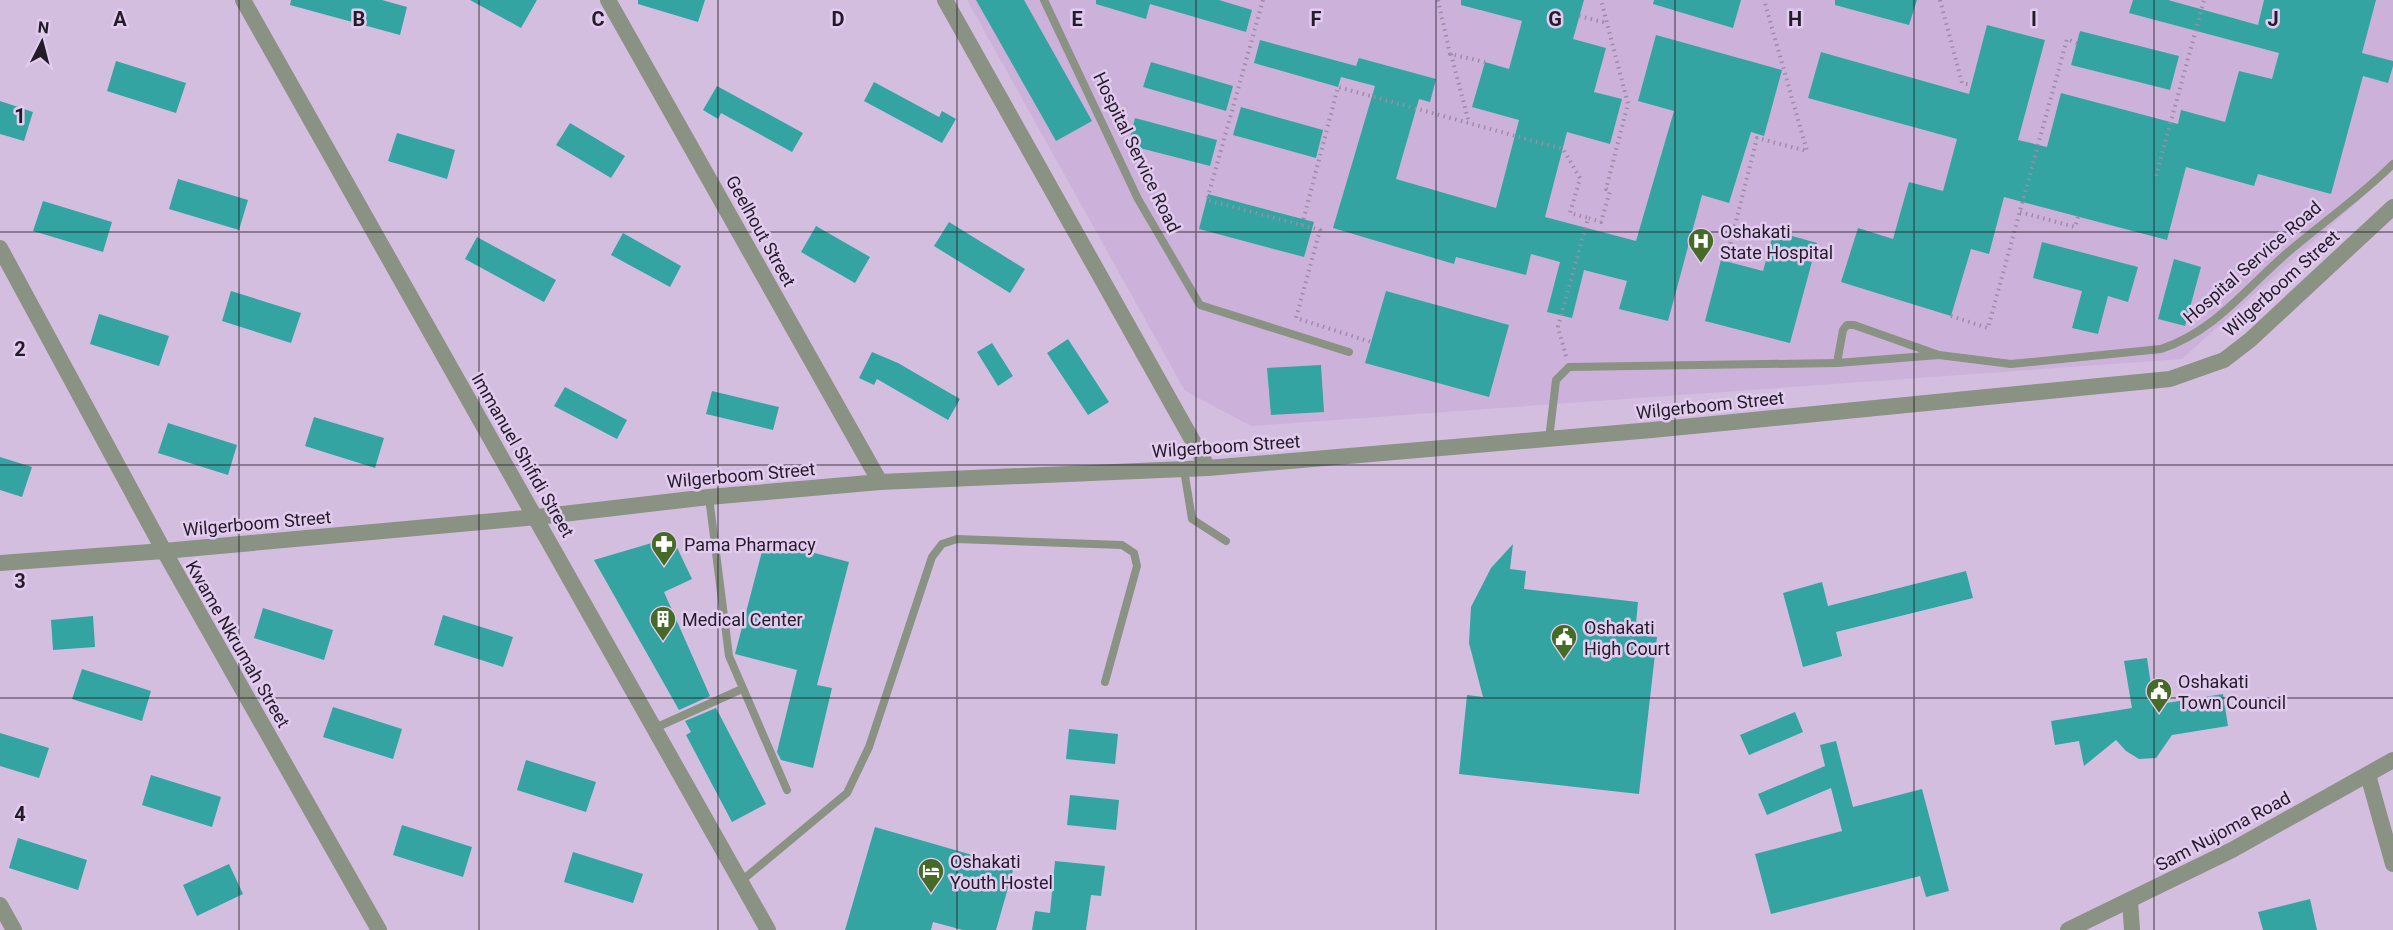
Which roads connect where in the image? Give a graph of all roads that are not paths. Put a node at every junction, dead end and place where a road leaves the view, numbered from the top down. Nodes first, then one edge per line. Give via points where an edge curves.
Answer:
1 (243, 0) edge
2 (608, 0) edge
3 (945, 0) edge
4 (1044, 0) edge
5 (2393, 164) edge
6 (2393, 207) edge
7 (0, 248) edge
8 (1349, 352) dead end
9 (1939, 355) junction
10 (1837, 363) junction
11 (1549, 439) junction
12 (1208, 468) junction
13 (1184, 470) junction
14 (880, 482) junction
15 (709, 497) junction
16 (537, 517) junction
17 (1226, 541) dead end
18 (164, 551) junction
19 (0, 563) edge
20 (1105, 682) dead end
21 (742, 689) junction
22 (655, 728) junction
23 (2393, 760) edge
24 (2368, 775) junction
25 (787, 790) dead end
26 (2393, 864) edge
27 (740, 882) junction
28 (2130, 901) junction
29 (0, 905) edge
30 (14, 930) edge
31 (379, 930) edge
32 (768, 930) edge
33 (2068, 930) edge
34 (2132, 930) edge

1 - 16 street, Immanuel Shifidi Street
2 - 14 street, Geelhout Street
3 - 12 street
4 - 8 lane, Hospital Service Road via 1138,199 1200,304
5 - 9 lane, Hospital Service Road via 2205,329 2184,341 2161,349 2011,364
6 - 11 street, Wilgerboom Street via 2250,340 2224,360 2170,379
7 - 18 street, Kwame Nkrumah Street
9 - 10 lane, Hospital Service Road
9 - 10 lane, Hospital Service Road via 1854,325 1843,330
10 - 11 lane via 1569,367 1556,380
11 - 12 street, Wilgerboom Street
12 - 13 street, Wilgerboom Street
13 - 14 street, Wilgerboom Street
13 - 17 lane via 1192,519
14 - 15 street, Wilgerboom Street
15 - 16 street, Wilgerboom Street
15 - 21 lane via 729,656
16 - 18 street, Wilgerboom Street
16 - 22 street, Immanuel Shifidi Street
18 - 19 street, Wilgerboom Street
18 - 31 street, Kwame Nkrumah Street
20 - 27 lane via 1137,566 1134,553 1122,545 957,539 942,544 932,557 869,747 847,793
21 - 22 lane
21 - 25 lane
22 - 27 street, Immanuel Shifidi Street
23 - 24 street, Sam Nujoma Road
24 - 26 street
24 - 28 street, Sam Nujoma Road
27 - 32 street, Immanuel Shifidi Street
28 - 33 street, Sam Nujoma Road
28 - 34 street
29 - 30 street

